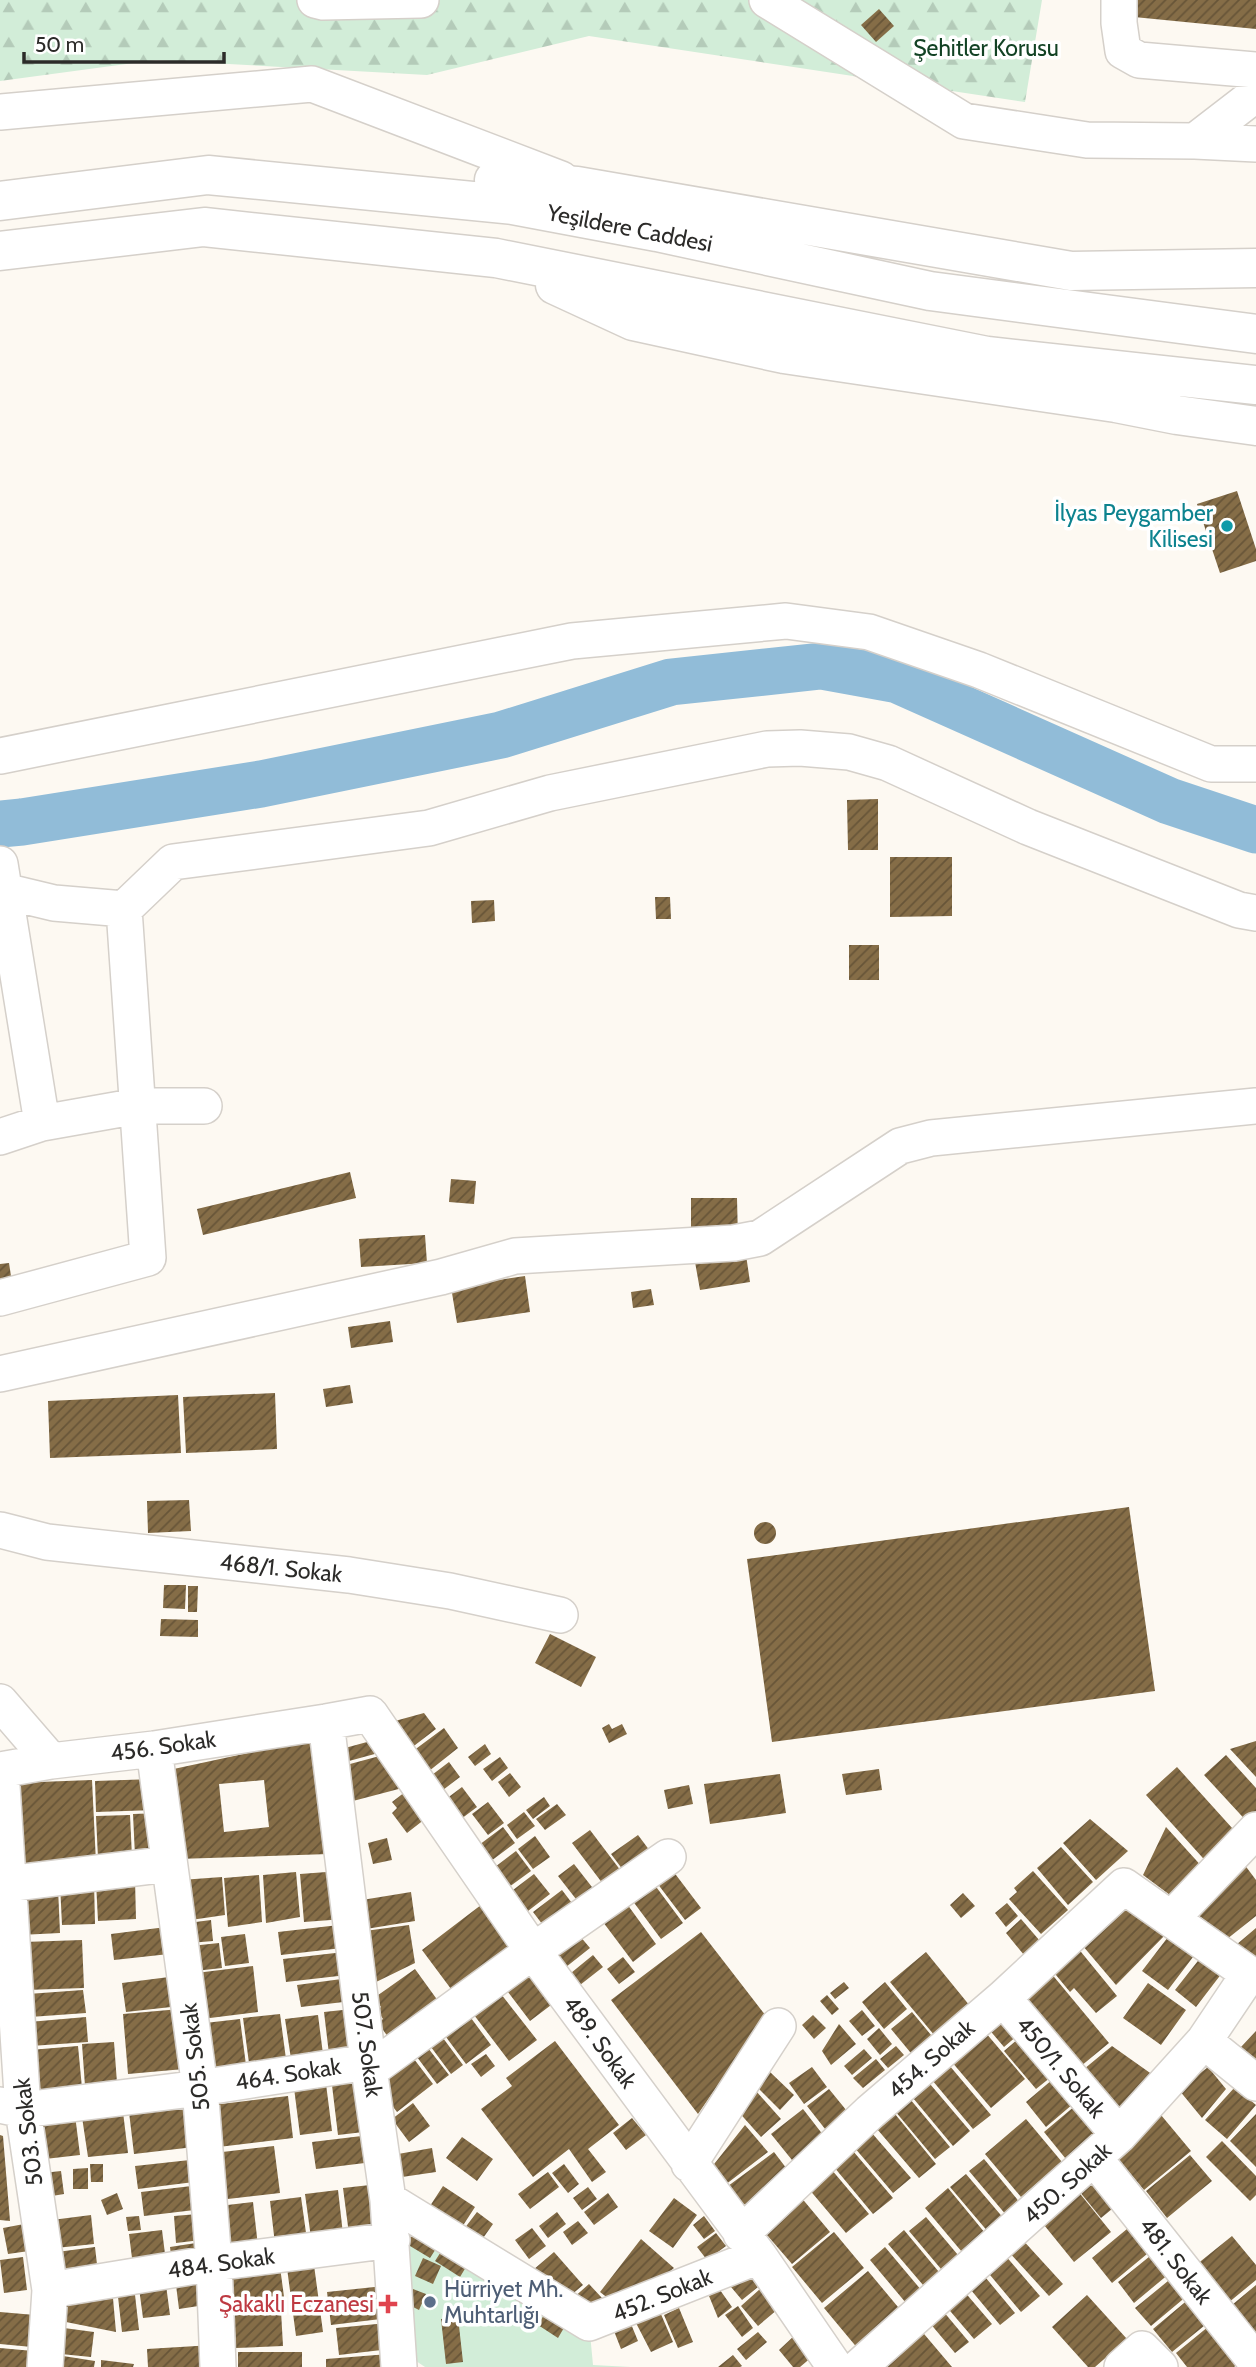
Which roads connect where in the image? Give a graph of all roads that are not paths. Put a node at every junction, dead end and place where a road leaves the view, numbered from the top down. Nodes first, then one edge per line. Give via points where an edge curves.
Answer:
1 (315, 0) edge
2 (421, 0) edge
3 (767, 0) edge
4 (1119, 0) edge
5 (1256, 70) edge
6 (1256, 94) edge
7 (0, 112) edge
8 (1195, 141) junction
9 (1256, 144) edge
10 (208, 175) junction
11 (578, 186) junction
12 (0, 201) edge
13 (0, 251) edge
14 (496, 258) junction
15 (1256, 268) edge
16 (1256, 334) edge
17 (1256, 385) edge
18 (1256, 426) edge
19 (0, 756) edge
20 (1256, 764) edge
21 (2, 877) edge
22 (124, 909) junction
23 (1256, 913) edge
24 (1256, 1105) edge
25 (138, 1106) junction
26 (204, 1106) dead end
27 (42, 1123) junction
28 (0, 1137) edge
29 (0, 1298) edge
30 (0, 1374) edge
31 (0, 1530) edge
32 (560, 1615) dead end
33 (0, 1702) edge
34 (370, 1714) joint
35 (326, 1722) junction
36 (154, 1749) junction
37 (51, 1761) junction
38 (1, 1771) edge
39 (1256, 1830) edge
40 (668, 1857) dead end
41 (169, 1864) junction
42 (4, 1885) edge
43 (1171, 1918) junction
44 (533, 1951) junction
45 (1252, 1976) edge
46 (1003, 1998) junction
47 (778, 2026) dead end
48 (1204, 2041) junction
49 (369, 2066) junction
50 (1256, 2083) edge
51 (200, 2088) junction
52 (12, 2108) edge
53 (1107, 2147) junction
54 (689, 2164) junction
55 (388, 2200) junction
56 (392, 2240) junction
57 (749, 2245) junction
58 (214, 2263) junction
59 (50, 2290) junction
60 (407, 2361) edge
61 (1256, 2362) edge
62 (45, 2367) edge
63 (218, 2367) edge
64 (835, 2367) edge
65 (859, 2367) edge
66 (1122, 2367) edge
67 (1160, 2367) edge

1 - 2 street
3 - 8 street via 964,121 1087,140
4 - 5 street via 1123,51 1139,60
6 - 8 street
7 - 11 street via 312,84
8 - 9 street
10 - 11 highway via 470,178
10 - 12 highway, Yeşildere Caddesi
10 - 16 highway, Yeşildere Caddesi via 513,205 930,291
11 - 15 highway via 1071,271
13 - 14 highway via 204,227
14 - 17 highway via 987,356
14 - 18 highway via 633,321 784,354
19 - 20 street via 572,641 786,621 869,632 979,670 1211,764
21 - 22 street via 54,903
21 - 27 street
22 - 23 street via 173,862 429,828 550,793 767,749 800,748 849,752 888,763 1028,827
22 - 25 street
24 - 30 street via 931,1138 900,1146 760,1238 734,1244 515,1256 442,1277
25 - 26 street
25 - 27 street
25 - 29 street via 148,1258
27 - 28 street
31 - 32 street, 468/1. Sokak via 47,1542 349,1575
33 - 37 street
34 - 35 street, 456. Sokak
34 - 44 street, 489. Sokak
35 - 36 street, 456. Sokak
35 - 49 street, 507. Sokak
36 - 37 street, 456. Sokak
36 - 41 street, 505. Sokak
37 - 38 street, 456. Sokak
38 - 42 street, 503. Sokak
39 - 43 street
40 - 44 street
41 - 42 street
41 - 51 street, 505. Sokak
42 - 52 street, 503. Sokak
43 - 45 street
43 - 46 street, 454. Sokak via 1124,1886
44 - 49 street
44 - 54 street, 489. Sokak
45 - 48 street, 450. Sokak
46 - 53 street, 450/1. Sokak
46 - 57 street, 454. Sokak via 870,2112
47 - 54 street
48 - 50 street
48 - 53 street, 450. Sokak
49 - 51 street, 464. Sokak
49 - 55 street, 507. Sokak
51 - 52 street, 464. Sokak
51 - 58 street, 505. Sokak
52 - 59 street, 503. Sokak
53 - 61 street, 481. Sokak
53 - 65 street, 450. Sokak
54 - 57 street, 489. Sokak
55 - 56 street, 507. Sokak
55 - 57 street, 452. Sokak via 589,2323
56 - 58 street, 484. Sokak
56 - 60 street, 507. Sokak
57 - 64 street, 489. Sokak
58 - 59 street, 484. Sokak
58 - 63 street, 505. Sokak
59 - 62 street, 503. Sokak
66 - 67 street via 1142,2349

